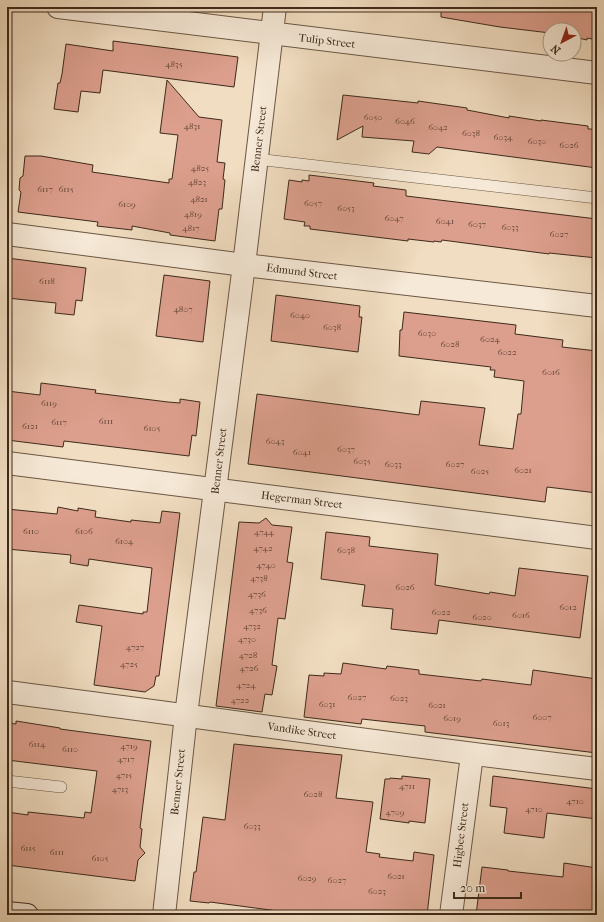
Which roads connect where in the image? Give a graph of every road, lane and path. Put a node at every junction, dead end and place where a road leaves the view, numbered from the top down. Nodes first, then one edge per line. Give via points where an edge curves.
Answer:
1 (58, 7) edge
2 (275, 7) edge
3 (271, 34) junction
4 (597, 73) edge
5 (256, 159) junction
6 (597, 198) edge
7 (7, 234) edge
8 (244, 265) junction
9 (597, 306) edge
10 (7, 463) edge
11 (215, 489) junction
12 (597, 538) edge
13 (7, 692) edge
14 (186, 715) junction
15 (472, 755) junction
16 (597, 769) edge
17 (7, 781) edge
18 (61, 787) dead end
19 (7, 912) edge
20 (27, 915) edge
21 (164, 915) edge
22 (451, 915) edge

1 - 3 street, Tulip Street
2 - 3 street, Benner Street
3 - 4 street, Tulip Street
3 - 5 street, Benner Street
5 - 6 lane
5 - 8 street, Benner Street
7 - 8 street, Edmund Street
8 - 9 street, Edmund Street
8 - 11 street, Benner Street
10 - 11 street, Hegerman Street
11 - 12 street, Hegerman Street
11 - 14 street, Benner Street
13 - 14 street, Vandike Street
14 - 15 street, Vandike Street
14 - 21 street, Benner Street
15 - 16 street, Vandike Street
15 - 22 street, Higbee Street
17 - 18 lane
19 - 20 street

